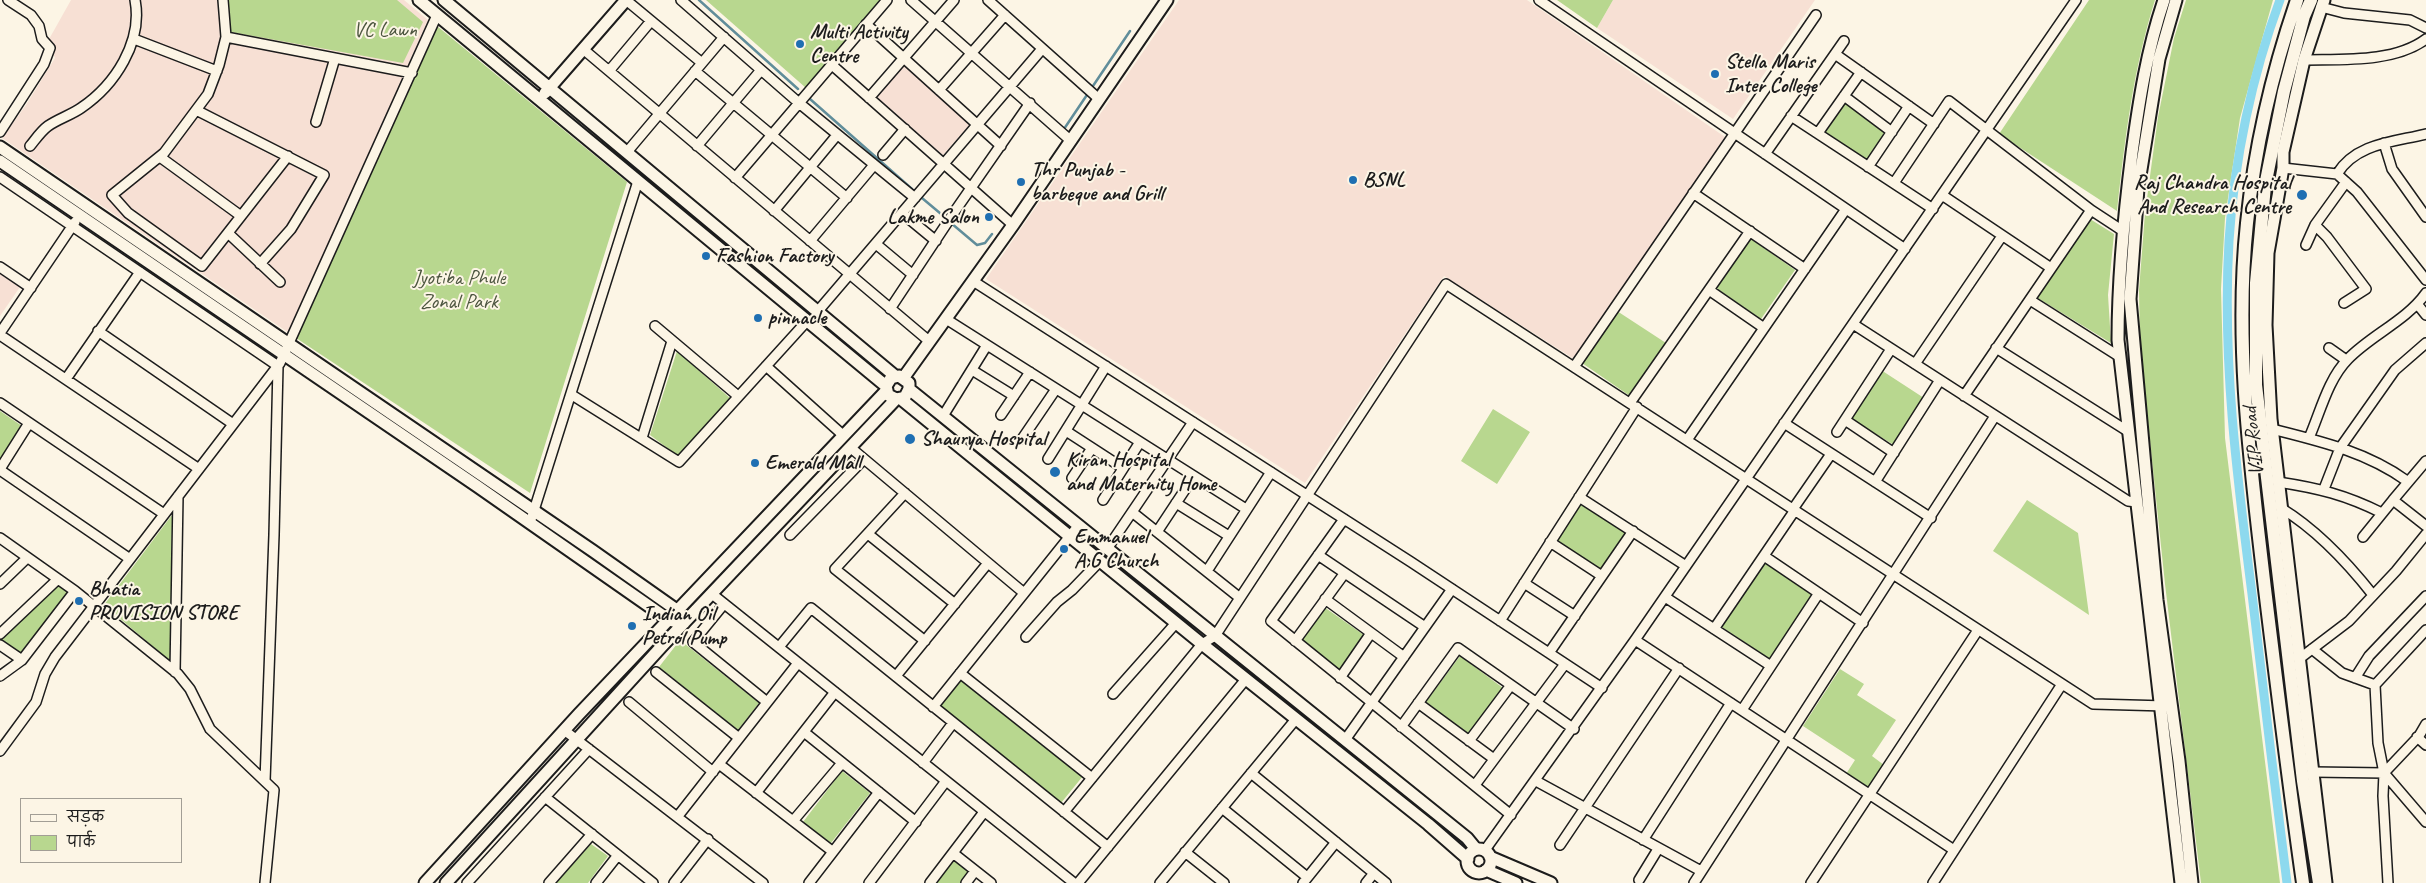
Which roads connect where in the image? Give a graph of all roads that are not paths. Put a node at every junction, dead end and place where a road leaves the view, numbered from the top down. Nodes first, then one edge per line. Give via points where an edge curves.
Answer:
1 (8, 0) edge
2 (135, 0) edge
3 (222, 0) edge
4 (419, 0) edge
5 (444, 0) edge
6 (626, 0) edge
7 (681, 0) edge
8 (887, 0) edge
9 (911, 0) edge
10 (954, 0) edge
11 (988, 0) edge
12 (1166, 0) edge
13 (1539, 0) edge
14 (2076, 0) edge
15 (2164, 0) edge
16 (2176, 0) edge
17 (2297, 0) edge
18 (2319, 2) edge
19 (458, 12) junction
20 (1005, 15) junction
21 (1816, 15) dead end
22 (442, 19) junction
23 (651, 21) junction
24 (936, 21) junction
25 (866, 24) junction
26 (2426, 28) edge
27 (226, 37) junction
28 (724, 37) junction
29 (134, 39) junction
30 (2426, 39) edge
31 (1844, 41) dead end
32 (1042, 48) junction
33 (583, 49) junction
34 (972, 52) junction
35 (1835, 54) junction
36 (335, 58) junction
37 (904, 58) junction
38 (2304, 60) junction
39 (702, 63) junction
40 (832, 65) junction
41 (217, 70) junction
42 (608, 70) junction
43 (761, 70) junction
44 (695, 71) junction
45 (1861, 72) junction
46 (412, 73) junction
47 (1010, 86) junction
48 (550, 88) junction
49 (939, 90) junction
50 (1093, 93) junction
51 (1844, 96) junction
52 (869, 98) junction
53 (539, 99) junction
54 (734, 102) junction
55 (799, 103) junction
56 (1030, 103) junction
57 (1909, 106) junction
58 (196, 110) junction
59 (659, 114) junction
60 (1791, 116) junction
61 (316, 122) dead end
62 (1934, 124) junction
63 (977, 125) junction
64 (905, 129) junction
65 (1987, 130) junction
66 (0, 132) edge
67 (1892, 132) junction
68 (1734, 133) junction
69 (1818, 133) junction
70 (2426, 134) edge
71 (772, 135) junction
72 (837, 135) junction
73 (1070, 140) junction
74 (2384, 144) junction
75 (30, 146) dead end
76 (697, 146) junction
77 (1000, 146) junction
78 (0, 147) edge
79 (627, 152) junction
80 (1765, 154) junction
81 (883, 155) dead end
82 (288, 156) junction
83 (160, 157) junction
84 (0, 161) edge
85 (944, 163) junction
86 (874, 165) junction
87 (1868, 166) junction
88 (810, 167) junction
89 (2282, 168) junction
90 (2337, 174) junction
91 (0, 177) edge
92 (735, 178) junction
93 (638, 181) junction
94 (2346, 182) junction
95 (1894, 183) junction
96 (972, 188) junction
97 (1693, 193) junction
98 (1942, 195) junction
99 (847, 198) junction
100 (915, 198) junction
101 (88, 206) junction
102 (1846, 209) junction
103 (1933, 209) junction
104 (2091, 210) junction
105 (774, 211) junction
106 (902, 213) junction
107 (241, 216) junction
108 (2426, 217) edge
109 (76, 221) junction
110 (1013, 224) junction
111 (2315, 225) junction
112 (1750, 231) junction
113 (2123, 231) junction
114 (228, 234) junction
115 (2002, 236) junction
116 (810, 241) junction
117 (936, 241) junction
118 (876, 244) junction
119 (2306, 245) dead end
120 (1905, 249) junction
121 (260, 264) junction
122 (0, 267) edge
123 (2051, 268) junction
124 (1805, 269) junction
125 (140, 272) junction
126 (850, 274) junction
127 (913, 276) junction
128 (2426, 280) edge
129 (973, 281) junction
130 (280, 282) dead end
131 (31, 288) junction
132 (1709, 290) junction
133 (2426, 293) edge
134 (2030, 300) junction
135 (2344, 303) dead end
136 (2418, 305) junction
137 (890, 309) junction
138 (818, 311) junction
139 (2426, 315) edge
140 (946, 319) junction
141 (807, 321) junction
142 (1853, 324) junction
143 (654, 326) dead end
144 (1764, 328) junction
145 (98, 331) junction
146 (0, 334) edge
147 (672, 341) junction
148 (290, 342) junction
149 (929, 342) junction
150 (2426, 343) edge
151 (987, 345) junction
152 (1996, 348) junction
153 (2329, 348) dead end
154 (1891, 349) junction
155 (2120, 357) junction
156 (2346, 360) junction
157 (281, 361) junction
158 (1915, 364) junction
159 (766, 366) junction
160 (1106, 366) junction
161 (1574, 367) junction
162 (972, 370) junction
163 (1030, 372) junction
164 (899, 377) junction
165 (66, 379) junction
166 (1940, 380) junction
167 (886, 388) junction
168 (1056, 388) junction
169 (910, 389) junction
170 (572, 395) junction
171 (738, 396) junction
172 (1014, 396) junction
173 (1964, 396) junction
174 (898, 399) junction
175 (0, 403) edge
176 (1082, 405) junction
177 (1633, 405) junction
178 (943, 416) junction
179 (1001, 416) dead end
180 (1996, 416) junction
181 (1844, 420) junction
182 (1193, 422) junction
183 (29, 423) junction
184 (233, 424) junction
185 (1784, 424) junction
186 (2272, 429) junction
187 (1066, 431) junction
188 (1837, 432) dead end
189 (2129, 432) junction
190 (844, 436) junction
191 (642, 438) junction
192 (2309, 438) junction
193 (1022, 439) dead end
194 (1687, 440) junction
195 (1140, 442) junction
196 (851, 448) junction
197 (1092, 448) junction
198 (2340, 448) junction
199 (1894, 453) junction
200 (1831, 454) junction
201 (864, 459) junction
202 (1048, 459) dead end
203 (1168, 459) junction
204 (2426, 461) edge
205 (1123, 468) junction
206 (199, 469) junction
207 (0, 470) edge
208 (1271, 472) junction
209 (1194, 476) junction
210 (1072, 478) dead end
211 (1747, 478) junction
212 (2407, 481) junction
213 (1875, 482) junction
214 (2278, 482) junction
215 (2324, 489) junction
216 (905, 494) junction
217 (178, 496) junction
218 (1308, 496) junction
219 (1579, 496) junction
220 (1103, 500) dead end
221 (2393, 500) junction
222 (2137, 502) junction
223 (1176, 503) junction
224 (2281, 508) junction
225 (1246, 509) junction
226 (1794, 510) junction
227 (536, 511) junction
228 (1132, 512) junction
229 (2382, 513) junction
230 (164, 514) junction
231 (1930, 518) junction
232 (1344, 519) junction
233 (530, 523) junction
234 (1078, 526) junction
235 (2426, 526) edge
236 (1157, 532) junction
237 (1633, 532) junction
238 (868, 534) junction
239 (2426, 534) edge
240 (790, 535) dead end
241 (1229, 536) junction
242 (1070, 537) junction
243 (2363, 537) dead end
244 (0, 538) edge
245 (1550, 542) junction
246 (1107, 549) junction
247 (1318, 555) junction
248 (600, 556) junction
249 (1764, 556) junction
250 (27, 558) junction
251 (130, 559) junction
252 (1100, 561) junction
253 (988, 563) junction
254 (592, 566) junction
255 (1686, 566) junction
256 (1207, 571) junction
257 (1344, 574) junction
258 (1894, 575) junction
259 (1602, 576) junction
260 (58, 580) junction
261 (1524, 583) junction
262 (0, 584) edge
263 (1452, 589) junction
264 (75, 591) junction
265 (1024, 593) junction
266 (1819, 593) junction
267 (712, 594) junction
268 (2373, 595) junction
269 (2426, 596) edge
270 (1665, 597) junction
271 (1240, 598) junction
272 (1325, 599) junction
273 (724, 604) junction
274 (955, 604) junction
275 (95, 606) junction
276 (678, 611) junction
277 (1575, 616) junction
278 (669, 620) junction
279 (1500, 621) junction
280 (684, 623) junction
281 (1176, 623) junction
282 (1863, 623) junction
283 (1425, 627) junction
284 (1714, 629) junction
285 (1978, 630) junction
286 (2426, 630) edge
287 (0, 634) edge
288 (1372, 634) junction
289 (1215, 636) junction
290 (1026, 637) dead end
291 (1635, 640) junction
292 (924, 641) junction
293 (1295, 641) junction
294 (1202, 644) junction
295 (779, 647) junction
296 (2312, 649) junction
297 (2, 650) edge
298 (1549, 654) junction
299 (1404, 657) junction
300 (2299, 659) junction
301 (22, 660) junction
302 (798, 663) junction
303 (1564, 664) junction
304 (1771, 666) junction
305 (1679, 668) junction
306 (176, 672) junction
307 (656, 672) dead end
308 (960, 673) junction
309 (0, 676) edge
310 (896, 676) junction
311 (1340, 678) junction
312 (2355, 678) junction
313 (1246, 680) junction
314 (2062, 684) junction
315 (1511, 685) junction
316 (2374, 685) junction
317 (1602, 688) junction
318 (835, 692) junction
319 (1113, 694) dead end
320 (629, 702) dead end
321 (767, 702) junction
322 (1536, 702) junction
323 (1418, 703) junction
324 (1731, 703) junction
325 (1371, 704) junction
326 (2166, 706) junction
327 (933, 707) junction
328 (1742, 710) junction
329 (1296, 719) junction
330 (954, 723) junction
331 (2426, 724) edge
332 (1400, 727) junction
333 (1574, 729) junction
334 (564, 730) junction
335 (804, 732) junction
336 (2417, 737) junction
337 (739, 738) junction
338 (577, 740) junction
339 (1345, 740) junction
340 (1787, 740) junction
341 (1469, 741) junction
342 (2426, 745) edge
343 (589, 749) junction
344 (0, 751) edge
345 (1494, 759) junction
346 (842, 763) junction
347 (923, 763) junction
348 (716, 768) junction
349 (2313, 772) junction
350 (1251, 773) junction
351 (2384, 773) junction
352 (1092, 778) junction
353 (265, 781) junction
354 (946, 781) junction
355 (1536, 781) junction
356 (1475, 786) junction
357 (879, 792) junction
358 (756, 793) junction
359 (1870, 794) junction
360 (545, 797) junction
361 (1222, 808) junction
362 (1584, 809) junction
363 (984, 812) junction
364 (1064, 812) junction
365 (1511, 814) junction
366 (678, 816) junction
367 (793, 822) junction
368 (916, 822) junction
369 (2426, 822) edge
370 (592, 834) junction
371 (708, 839) junction
372 (1643, 840) junction
373 (1336, 842) junction
374 (1560, 845) dead end
375 (1108, 847) junction
376 (1658, 849) junction
377 (1954, 850) junction
378 (832, 851) junction
379 (1186, 852) junction
380 (1484, 852) junction
381 (953, 853) junction
382 (618, 855) junction
383 (1469, 864) junction
384 (975, 871) junction
385 (1702, 871) junction
386 (1374, 873) junction
387 (1484, 875) edge
388 (753, 880) edge
389 (1305, 880) edge
390 (1639, 880) dead end
391 (265, 883) edge
392 (426, 883) edge
393 (446, 883) edge
394 (467, 883) edge
395 (549, 883) edge
396 (596, 883) edge
397 (653, 883) edge
398 (674, 883) edge
399 (763, 883) edge
400 (809, 883) edge
401 (869, 883) edge
402 (930, 883) edge
403 (966, 883) edge
404 (991, 883) edge
405 (1074, 883) edge
406 (1078, 883) edge
407 (1160, 883) edge
408 (1224, 883) edge
409 (1366, 883) edge
410 (1386, 883) edge
411 (1470, 883) edge
412 (1516, 883) edge
413 (1551, 883) edge
414 (1694, 883) edge
415 (1812, 883) edge
416 (1933, 883) edge
417 (2181, 883) edge
418 (2192, 883) edge
419 (2302, 883) edge
420 (2319, 883) edge
421 (2326, 883) edge
422 (2388, 883) edge

1 - 66 street via 31,15 50,52
2 - 29 street via 138,13
3 - 27 street
4 - 22 street
5 - 19 street
6 - 23 street
6 - 33 street
7 - 28 street
8 - 25 street
9 - 24 street
10 - 24 street
11 - 20 street
12 - 50 street
13 - 68 street
14 - 65 street
15 - 113 street via 2142,80
16 - 326 street via 2159,59 2138,188 2130,299
17 - 419 main road, VIP Road via 2277,58 2259,137 2247,223 2243,351 2249,451
18 - 26 street via 2344,13 2410,20
18 - 38 street, VIP Road
18 - 420 main road, VIP Road via 2304,16 2284,92 2265,186 2256,283 2256,385 2302,771
19 - 22 street
19 - 48 street
20 - 32 street
20 - 34 street
21 - 68 street
22 - 46 street
22 - 53 street
23 - 39 street
23 - 42 street
24 - 34 street
24 - 37 street
25 - 37 street
25 - 40 street
27 - 36 street
27 - 41 street
28 - 39 street
28 - 43 street
29 - 41 street
29 - 75 street via 126,58 104,88 82,107 46,127
30 - 38 street via 2396,52 2366,59
31 - 35 street
32 - 47 street
32 - 50 street
33 - 42 street
33 - 48 street
34 - 47 street
34 - 49 street
35 - 45 street
35 - 60 street
36 - 46 street
36 - 61 street
37 - 49 street
37 - 52 street
38 - 89 street, VIP Road via 2282,152
39 - 44 street
40 - 52 street
40 - 55 street
41 - 58 street via 208,94
42 - 59 street
43 - 54 street
43 - 55 street
44 - 54 street
44 - 59 street
45 - 51 street
45 - 57 street
46 - 148 street
47 - 56 street
47 - 63 street
48 - 53 street
48 - 79 street
49 - 63 street
50 - 73 street
51 - 67 street
51 - 69 street
52 - 64 street
53 - 93 street
54 - 71 street
54 - 76 street
55 - 71 street
55 - 72 street
56 - 73 street
56 - 77 street
57 - 62 street
57 - 67 street
58 - 82 street
58 - 83 street
59 - 76 street
59 - 79 street
60 - 69 street
60 - 80 street
62 - 65 street via 1949,101
62 - 95 street
63 - 77 street
63 - 85 street
64 - 81 street
64 - 85 street
65 - 98 street
65 - 104 street
67 - 87 street
68 - 80 street
68 - 97 street
69 - 87 street
70 - 74 street
71 - 88 street
71 - 92 street
72 - 86 street
72 - 88 street
73 - 110 street
74 - 90 street via 2348,159
74 - 108 street via 2392,169
76 - 92 street
77 - 96 street
78 - 101 street
79 - 138 street
80 - 102 street
82 - 107 street
82 - 121 street via 324,174 291,229
83 - 107 street
83 - 114 street via 112,195 128,213 202,266
84 - 109 street
85 - 96 street
85 - 100 street
86 - 99 street
86 - 100 street
87 - 95 street
88 - 99 street
88 - 105 street
89 - 90 street
89 - 186 street, VIP Road via 2268,262 2266,325
90 - 94 street
91 - 109 street
92 - 105 street
93 - 141 street
93 - 170 street
94 - 111 street
94 - 128 street
95 - 103 street
96 - 110 street
96 - 117 street
97 - 112 street
97 - 161 street
98 - 103 street
98 - 115 street
99 - 116 street
100 - 106 street
101 - 109 street
101 - 148 street
102 - 120 street
102 - 124 street
103 - 120 street
104 - 113 street
104 - 123 street
105 - 116 street
106 - 117 street
106 - 118 street
107 - 114 street
109 - 125 street
109 - 131 street
109 - 157 street
110 - 129 street
111 - 119 street
111 - 135 street via 2366,289
112 - 124 street
112 - 132 street
113 - 155 street via 2118,284
114 - 121 street
115 - 123 street
115 - 158 street
116 - 126 street
117 - 127 street
118 - 126 street
118 - 127 street
120 - 142 street
121 - 130 street
122 - 131 street
123 - 134 street
124 - 144 street
125 - 145 street
125 - 157 street
126 - 137 street
126 - 138 street
127 - 137 street
129 - 140 street
129 - 160 street
131 - 146 street
132 - 144 street
132 - 177 street
133 - 136 street
134 - 152 street
134 - 155 street
136 - 139 street
136 - 156 street
137 - 149 street
138 - 164 street
140 - 149 street
140 - 151 street
141 - 159 street
141 - 167 street
142 - 154 street
142 - 185 street
143 - 147 street
144 - 194 street
145 - 165 street
145 - 184 street
146 - 165 street
147 - 171 street
147 - 191 street
148 - 157 street
148 - 227 street
149 - 164 street
150 - 198 street via 2395,370
151 - 162 street
151 - 163 street
152 - 173 street
152 - 189 street
153 - 156 street
154 - 158 street
154 - 181 street
155 - 189 street
156 - 192 street via 2336,374
157 - 184 street
157 - 233 street
157 - 353 street
158 - 166 street
159 - 171 street
159 - 190 street
160 - 176 street
160 - 182 street
161 - 177 street
161 - 218 street via 1446,284
162 - 172 street
162 - 178 street
163 - 168 street
163 - 172 street
164 - 167 street via 889,380
164 - 169 street via 909,383
165 - 206 street
166 - 173 street
166 - 199 street
167 - 174 street via 888,395
167 - 190 street
168 - 176 street
168 - 193 street
169 - 174 street via 905,397
169 - 178 street
170 - 191 street
170 - 227 street
171 - 191 street via 678,462
172 - 179 street
173 - 180 street
174 - 196 street
174 - 242 street
175 - 183 street
176 - 187 street
176 - 195 street
177 - 194 street
177 - 219 street
178 - 234 street
180 - 222 street via 2128,501
180 - 231 street
181 - 188 street
181 - 199 street
182 - 203 street
182 - 208 street
183 - 207 street
183 - 230 street
184 - 206 street
185 - 200 street
185 - 211 street
186 - 192 street
186 - 214 street, VIP Road
187 - 197 street
187 - 202 street
189 - 222 street
190 - 276 street
192 - 198 street
194 - 211 street
195 - 203 street
195 - 205 street
196 - 201 street
196 - 267 street
197 - 205 street
197 - 210 street
198 - 212 street via 2387,467
198 - 215 street
199 - 213 street
200 - 213 street
200 - 226 street
201 - 216 street
201 - 240 street
203 - 209 street
203 - 228 street
204 - 212 street
205 - 220 street
206 - 217 street
207 - 251 street
208 - 218 street
208 - 225 street
209 - 223 street
209 - 225 street
211 - 226 street
211 - 255 street
212 - 221 street
213 - 231 street
214 - 215 street
214 - 224 street, VIP Road
215 - 229 street
216 - 238 street
216 - 253 street
217 - 230 street
217 - 306 street
218 - 232 street
218 - 271 street
219 - 237 street
219 - 245 street
221 - 229 street
221 - 235 street
222 - 326 street
223 - 236 street
223 - 241 street
224 - 268 street via 2345,561
224 - 300 street, VIP Road
225 - 241 street
226 - 249 street
226 - 258 street
227 - 233 street
227 - 248 street
228 - 236 street
228 - 246 street
229 - 243 street
230 - 251 street
231 - 258 street
232 - 247 street
232 - 263 street
233 - 254 street
234 - 242 street
234 - 246 street
236 - 256 street
237 - 255 street
237 - 259 street
238 - 274 street
238 - 292 street via 835,569
239 - 268 street
241 - 256 street
242 - 252 street
242 - 265 street
244 - 250 street
245 - 259 street
245 - 261 street
246 - 289 street
247 - 257 street
247 - 293 street via 1271,621
248 - 254 street
248 - 276 street
249 - 266 street
249 - 284 street
250 - 260 street
250 - 262 street
251 - 275 street
252 - 281 street
252 - 290 street
253 - 265 street
253 - 274 street
254 - 278 street
255 - 270 street
256 - 271 street
257 - 272 street
257 - 283 street
258 - 282 street
258 - 285 street
259 - 277 street
260 - 264 street
260 - 287 street
261 - 277 street
261 - 279 street
263 - 279 street
263 - 283 street
264 - 275 street
264 - 301 street
265 - 308 street
266 - 282 street
266 - 304 street
267 - 273 street
267 - 280 street
268 - 296 street via 2349,621
269 - 312 street via 2369,656
270 - 284 street
270 - 291 street
271 - 289 street
272 - 288 street
272 - 293 street
273 - 295 street
273 - 321 street via 693,642
274 - 292 street
275 - 306 street
275 - 344 street via 55,657 45,674 36,702
276 - 278 street
276 - 280 street
277 - 298 street
278 - 280 street
278 - 334 street
279 - 298 street
280 - 338 street
281 - 294 street
281 - 319 street
282 - 340 street
283 - 299 street
284 - 304 street
285 - 314 street
285 - 359 street
286 - 316 street
288 - 299 street
288 - 311 street
289 - 294 street
289 - 339 street
291 - 305 street
291 - 317 street
292 - 310 street
293 - 311 street
294 - 313 street
294 - 352 street
295 - 302 street
295 - 310 street via 811,608
296 - 300 street
296 - 312 street via 2342,673
297 - 301 street
298 - 303 street
299 - 325 street
300 - 349 street, VIP Road
301 - 309 street
302 - 318 street
302 - 321 street
303 - 317 street
303 - 322 street
304 - 328 street
305 - 324 street
305 - 362 street
306 - 353 street via 190,689 210,729
307 - 337 street
308 - 327 street
308 - 352 street
310 - 327 street
311 - 325 street
312 - 316 street
313 - 329 street
313 - 375 street
314 - 326 street via 2093,704
314 - 377 street
315 - 322 street
315 - 323 street via 1458,648
315 - 341 street
316 - 351 street via 2378,743
317 - 333 street
318 - 335 street
318 - 347 street
320 - 348 street
321 - 337 street
322 - 333 street
322 - 345 street
323 - 332 street
323 - 341 street
324 - 328 street
324 - 372 street
325 - 332 street
325 - 339 street
326 - 417 street
326 - 418 street
327 - 330 street
328 - 340 street
329 - 350 street
329 - 383 street via 1428,824
330 - 347 street
330 - 364 street
331 - 336 street
332 - 356 street
333 - 355 street
334 - 338 street
334 - 392 street
335 - 346 street
335 - 358 street
336 - 342 street
336 - 351 street
337 - 348 street
338 - 343 street
338 - 393 street
339 - 380 street
340 - 359 street
340 - 385 street
341 - 345 street
343 - 360 street
343 - 366 street
345 - 356 street
346 - 357 street
346 - 367 street
347 - 354 street
348 - 358 street
348 - 366 street
349 - 351 street
349 - 421 street, VIP Road
350 - 361 street
350 - 373 street
351 - 369 street
351 - 422 street
352 - 364 street
353 - 391 street via 274,790
354 - 363 street
354 - 368 street
355 - 362 street
355 - 365 street
356 - 365 street
357 - 368 street
357 - 378 street
358 - 367 street
359 - 377 street
359 - 415 street
360 - 370 street
360 - 394 street
361 - 379 street
361 - 389 street
362 - 372 street
362 - 374 street
363 - 381 street
363 - 405 street
364 - 375 street
365 - 380 street
366 - 371 street
367 - 378 street
368 - 401 street
370 - 382 street
370 - 395 street
371 - 388 street
371 - 398 street
372 - 376 street
373 - 386 street
373 - 389 street
375 - 406 street
376 - 385 street
376 - 390 street
377 - 416 street
378 - 400 street
379 - 407 street
379 - 408 street
380 - 383 street via 1470,853
380 - 387 street via 1491,862
380 - 413 street
381 - 384 street
381 - 402 street
382 - 396 street
382 - 397 street
383 - 387 street via 1473,871
383 - 411 street
384 - 403 street
384 - 404 street
385 - 414 street
386 - 409 street
386 - 410 street
387 - 412 street
388 - 399 street

